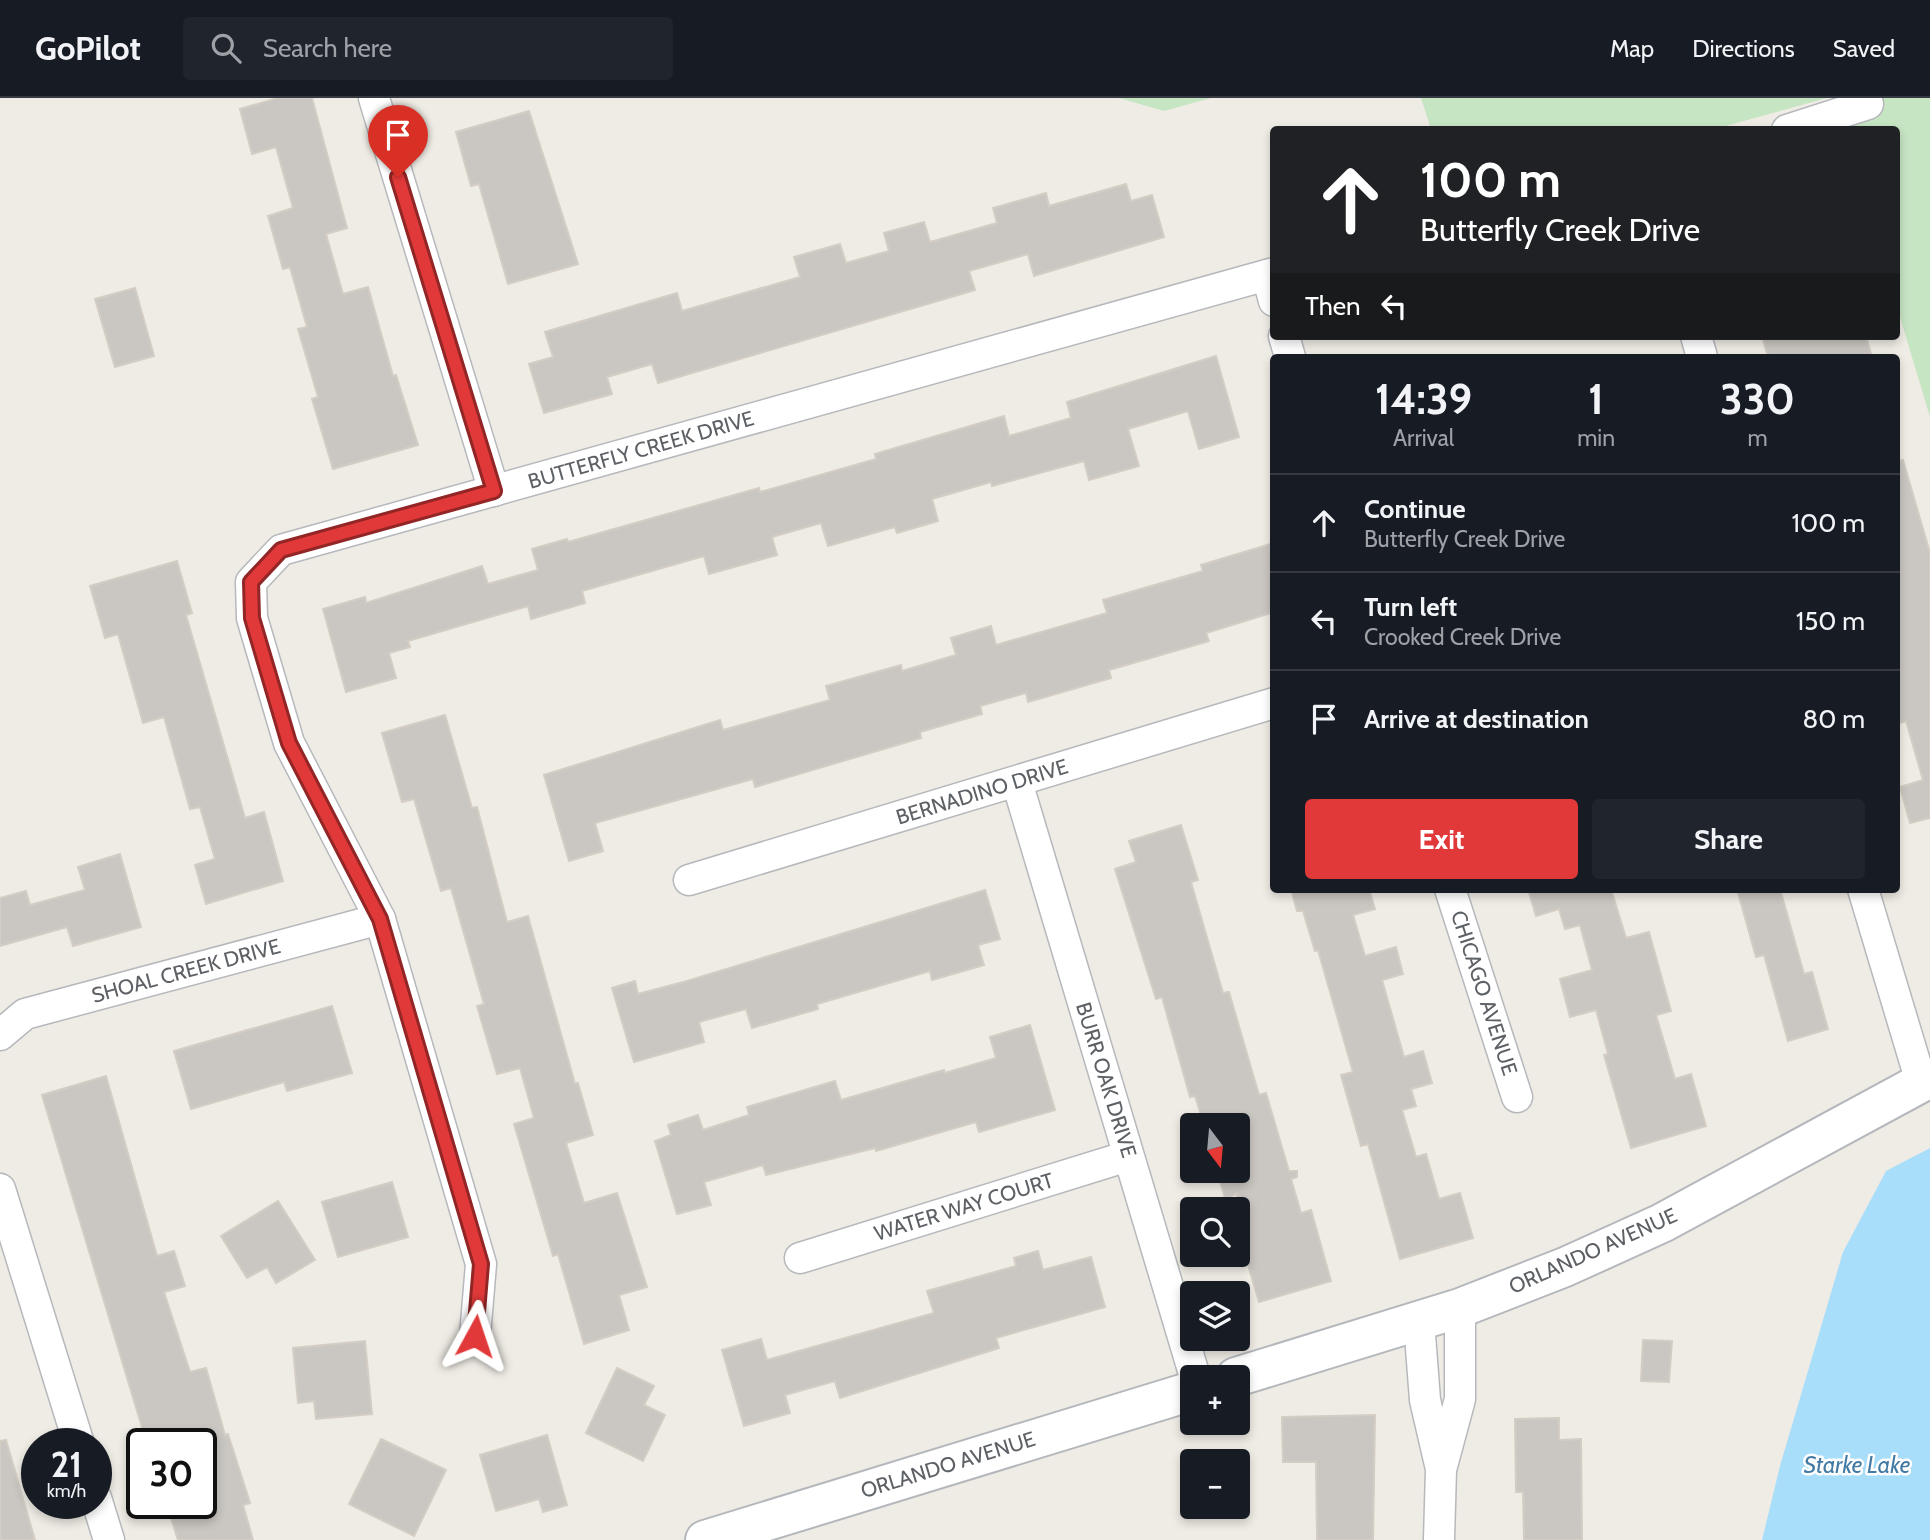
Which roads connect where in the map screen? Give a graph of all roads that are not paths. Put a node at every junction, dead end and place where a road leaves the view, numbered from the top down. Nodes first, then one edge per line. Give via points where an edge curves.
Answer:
1 (374, 98) edge
2 (1868, 104) dead end
3 (1799, 126) edge
4 (1270, 283) edge
5 (494, 491) junction
6 (1270, 704) edge
7 (1017, 782) junction
8 (689, 880) dead end
9 (1451, 893) edge
10 (1864, 893) edge
11 (380, 919) junction
12 (0, 1035) edge
13 (1925, 1080) edge
14 (1517, 1097) dead end
15 (1128, 1156) junction
16 (0, 1189) edge
17 (800, 1258) dead end
18 (1460, 1308) junction
19 (1419, 1322) junction
20 (475, 1336) dead end
21 (1191, 1365) edge
22 (1250, 1373) edge
23 (1180, 1395) edge
24 (74, 1428) edge
25 (1441, 1469) junction
26 (102, 1519) edge
27 (109, 1540) edge
28 (705, 1540) edge
29 (1439, 1540) edge

1 - 5 street
2 - 3 street
4 - 5 street, BUTTERFLY CREEK DRIVE
5 - 11 street, BUTTERFLY CREEK DRIVE via 281,550 251,582 252,618 289,743
6 - 7 street, BERNADINO DRIVE
7 - 8 street, BERNADINO DRIVE
7 - 15 street, BURR OAK DRIVE
9 - 14 street, CHICAGO AVENUE
10 - 13 street
11 - 12 street, SHOAL CREEK DRIVE via 24,1014
11 - 20 street, BUTTERFLY CREEK DRIVE via 481,1264
13 - 18 street, ORLANDO AVENUE via 1662,1223
15 - 17 street, WATER WAY COURT
15 - 21 street, BURR OAK DRIVE
16 - 24 street
18 - 19 street, ORLANDO AVENUE
18 - 25 street via 1460,1399
19 - 22 street, ORLANDO AVENUE
19 - 25 street via 1425,1400
23 - 28 street, ORLANDO AVENUE
25 - 29 street
26 - 27 street

